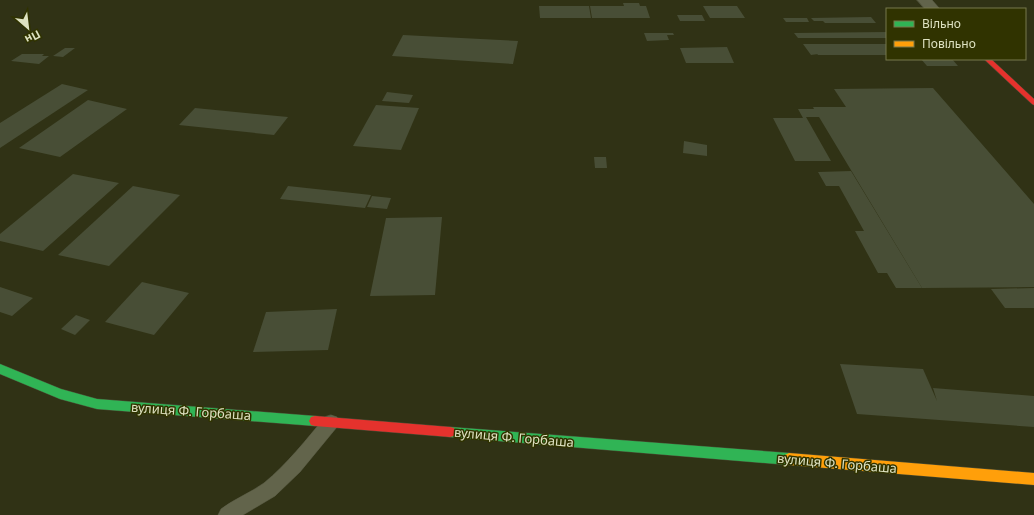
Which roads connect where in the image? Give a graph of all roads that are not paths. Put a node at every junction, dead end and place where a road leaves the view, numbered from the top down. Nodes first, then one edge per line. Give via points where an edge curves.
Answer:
1 (924, 0) edge
2 (932, 8) edge
3 (988, 60) edge
4 (1034, 103) edge
5 (0, 369) edge
6 (331, 422) junction
7 (1034, 479) edge
8 (227, 515) edge

1 - 2 street
3 - 4 street
5 - 6 street, вулиця Ф. Горбаша via 68,396 97,404
6 - 7 street, вулиця Ф. Горбаша
6 - 8 lane via 296,465 270,489

